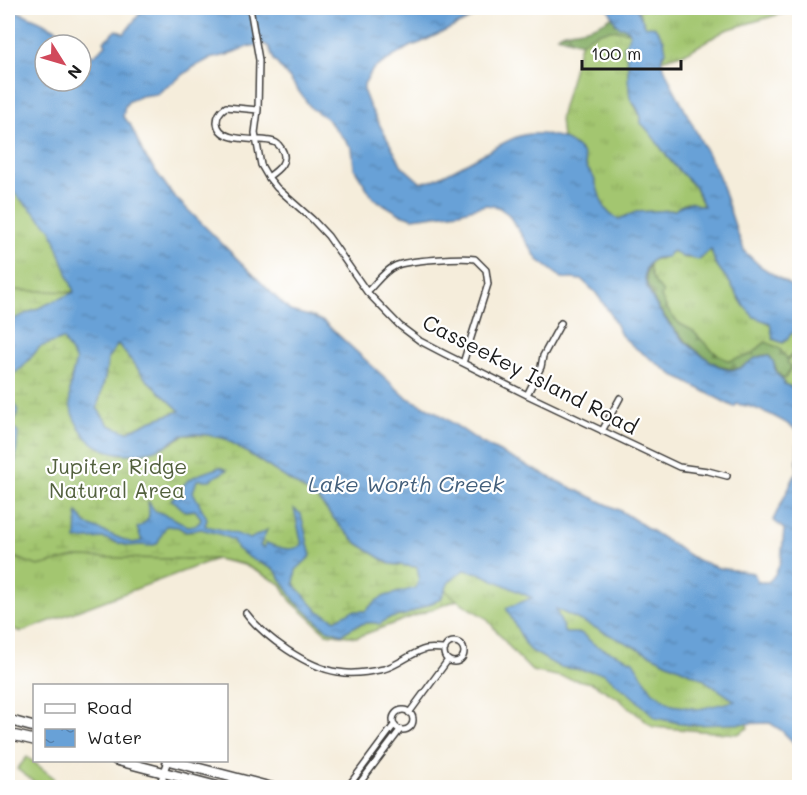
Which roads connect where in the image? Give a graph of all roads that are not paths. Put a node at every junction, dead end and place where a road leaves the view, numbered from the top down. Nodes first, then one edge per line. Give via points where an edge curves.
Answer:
1 (250, 8) edge
2 (258, 110) junction
3 (257, 141) junction
4 (268, 177) junction
5 (367, 292) junction
6 (561, 323) dead end
7 (463, 363) junction
8 (527, 396) junction
9 (620, 398) dead end
10 (602, 431) junction
11 (727, 476) dead end
12 (246, 612) dead end
13 (445, 649) junction
14 (448, 660) junction
15 (409, 713) junction
16 (8, 720) edge
17 (394, 725) junction
18 (33, 727) edge
19 (400, 730) junction
20 (8, 734) edge
21 (33, 740) edge
22 (124, 762) edge
23 (166, 762) edge
24 (175, 762) edge
25 (163, 772) junction
26 (158, 788) edge
27 (164, 788) edge
28 (223, 788) edge
29 (274, 788) edge
30 (347, 788) edge
31 (356, 788) edge

1 - 2 street, Casseekey Island Road via 259,60
2 - 3 street, Casseekey Island Road
2 - 3 street via 226,107 217,120 222,133
3 - 4 street, Casseekey Island Road via 261,165
3 - 4 street via 279,144 284,152 281,166
4 - 5 street, Casseekey Island Road via 327,236
5 - 7 street, Casseekey Island Road via 420,341
5 - 7 street via 393,267 404,263 475,259 486,270 488,284
6 - 8 street
7 - 8 street, Casseekey Island Road
8 - 10 street, Casseekey Island Road
9 - 10 street
10 - 11 street, Casseekey Island Road via 679,467
12 - 13 street via 253,622 305,661 339,673 386,668 424,649
13 - 14 street
13 - 14 street via 456,642 464,650 459,661
14 - 15 street
15 - 17 street via 396,713
15 - 19 street via 412,723
16 - 18 main road
17 - 19 street
17 - 30 street
19 - 31 street
20 - 21 main road
22 - 25 main road
23 - 25 street
24 - 29 main road
25 - 26 street
25 - 27 street
25 - 28 main road

